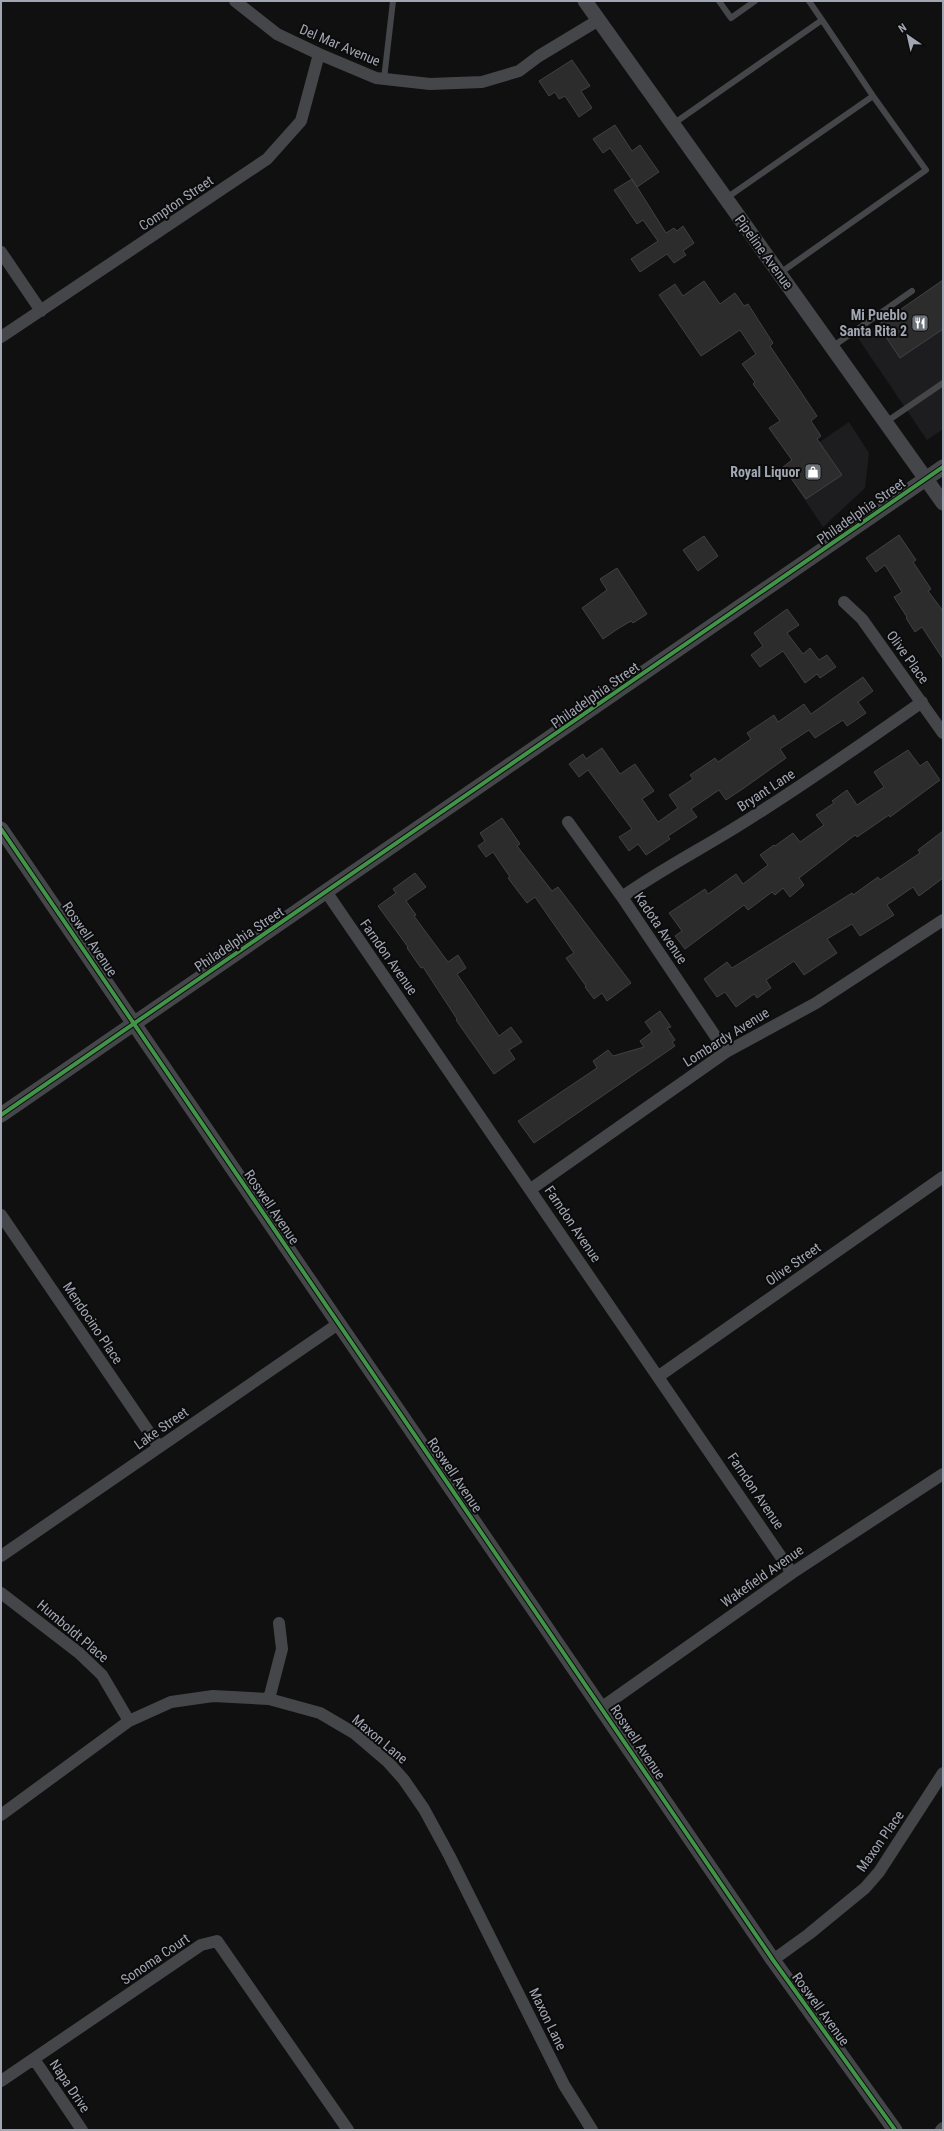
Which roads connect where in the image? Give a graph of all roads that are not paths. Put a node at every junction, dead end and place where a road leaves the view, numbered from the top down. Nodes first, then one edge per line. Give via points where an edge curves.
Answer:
1 (235, 1) edge
2 (393, 1) edge
3 (585, 1) edge
4 (719, 1) edge
5 (755, 1) edge
6 (808, 1) edge
7 (822, 20) junction
8 (597, 21) junction
9 (318, 54) junction
10 (384, 79) junction
11 (873, 96) junction
12 (672, 125) junction
13 (725, 199) junction
14 (1, 252) edge
15 (779, 274) junction
16 (912, 290) dead end
17 (42, 310) junction
18 (1, 337) edge
19 (832, 347) junction
20 (943, 383) edge
21 (886, 422) junction
22 (943, 467) edge
23 (926, 479) junction
24 (943, 503) edge
25 (844, 602) dead end
26 (922, 702) junction
27 (943, 733) edge
28 (568, 822) dead end
29 (1, 829) edge
30 (327, 893) junction
31 (622, 897) junction
32 (943, 920) edge
33 (134, 1023) junction
34 (726, 1052) junction
35 (1, 1115) edge
36 (943, 1176) edge
37 (531, 1189) junction
38 (1, 1216) edge
39 (338, 1324) junction
40 (660, 1376) junction
41 (160, 1446) junction
42 (943, 1474) edge
43 (1, 1556) edge
44 (792, 1573) junction
45 (1, 1593) edge
46 (279, 1623) dead end
47 (269, 1699) junction
48 (601, 1708) junction
49 (130, 1721) junction
50 (943, 1773) edge
51 (1, 1815) edge
52 (773, 1960) junction
53 (34, 2059) junction
54 (1, 2081) edge
55 (82, 2130) edge
56 (348, 2130) edge
57 (592, 2130) edge
58 (895, 2130) edge

1 - 9 street, Del Mar Avenue via 277,34
2 - 10 lane
3 - 8 street, Pipeline Avenue
4 - 5 lane via 731,18
6 - 7 lane
7 - 11 lane
7 - 12 lane
8 - 10 street, Del Mar Avenue via 519,71 482,82 430,84
8 - 12 street, Pipeline Avenue
9 - 10 street, Del Mar Avenue
9 - 17 street, Compton Street via 301,121 267,160
11 - 13 lane
11 - 15 lane via 926,170
12 - 13 street, Pipeline Avenue
13 - 15 street, Pipeline Avenue
14 - 17 street
15 - 19 street, Pipeline Avenue
16 - 19 lane
17 - 18 street, Compton Street
19 - 21 street, Pipeline Avenue
20 - 21 lane
21 - 23 street, Pipeline Avenue
22 - 23 street, Philadelphia Street
23 - 24 street, Pipeline Avenue
23 - 30 street, Philadelphia Street
25 - 26 street, Olive Place via 862,619
26 - 27 street, Olive Place
26 - 31 street, Bryant Lane via 766,808 655,874
28 - 31 street, Kadota Avenue
29 - 33 street, Roswell Avenue
30 - 33 street, Philadelphia Street
30 - 37 street, Farndon Avenue
31 - 34 street, Kadota Avenue
32 - 34 street, Lombardy Avenue via 816,1002
33 - 35 street, Philadelphia Street
33 - 39 street, Roswell Avenue
34 - 37 street, Lombardy Avenue
36 - 40 street, Olive Street
37 - 40 street, Farndon Avenue
38 - 41 street, Mendocino Place
39 - 41 street, Lake Street
39 - 48 street, Roswell Avenue
40 - 44 street, Farndon Avenue
41 - 43 street, Lake Street
42 - 44 street, Wakefield Avenue
44 - 48 street, Wakefield Avenue
45 - 49 street, Humboldt Place via 79,1653 102,1675
46 - 47 street via 282,1649
47 - 49 street, Maxon Lane via 213,1696 171,1702
47 - 57 street, Maxon Lane via 320,1713 354,1733 388,1762 404,1780 424,1809 449,1854 564,2085
48 - 52 street, Roswell Avenue
49 - 51 street, Maxon Lane
50 - 52 street, Maxon Place via 879,1872 865,1888
52 - 58 street, Roswell Avenue
53 - 54 street, Sonoma Court
53 - 55 street, Napa Drive
53 - 56 street, Sonoma Court via 201,1945 217,1941

